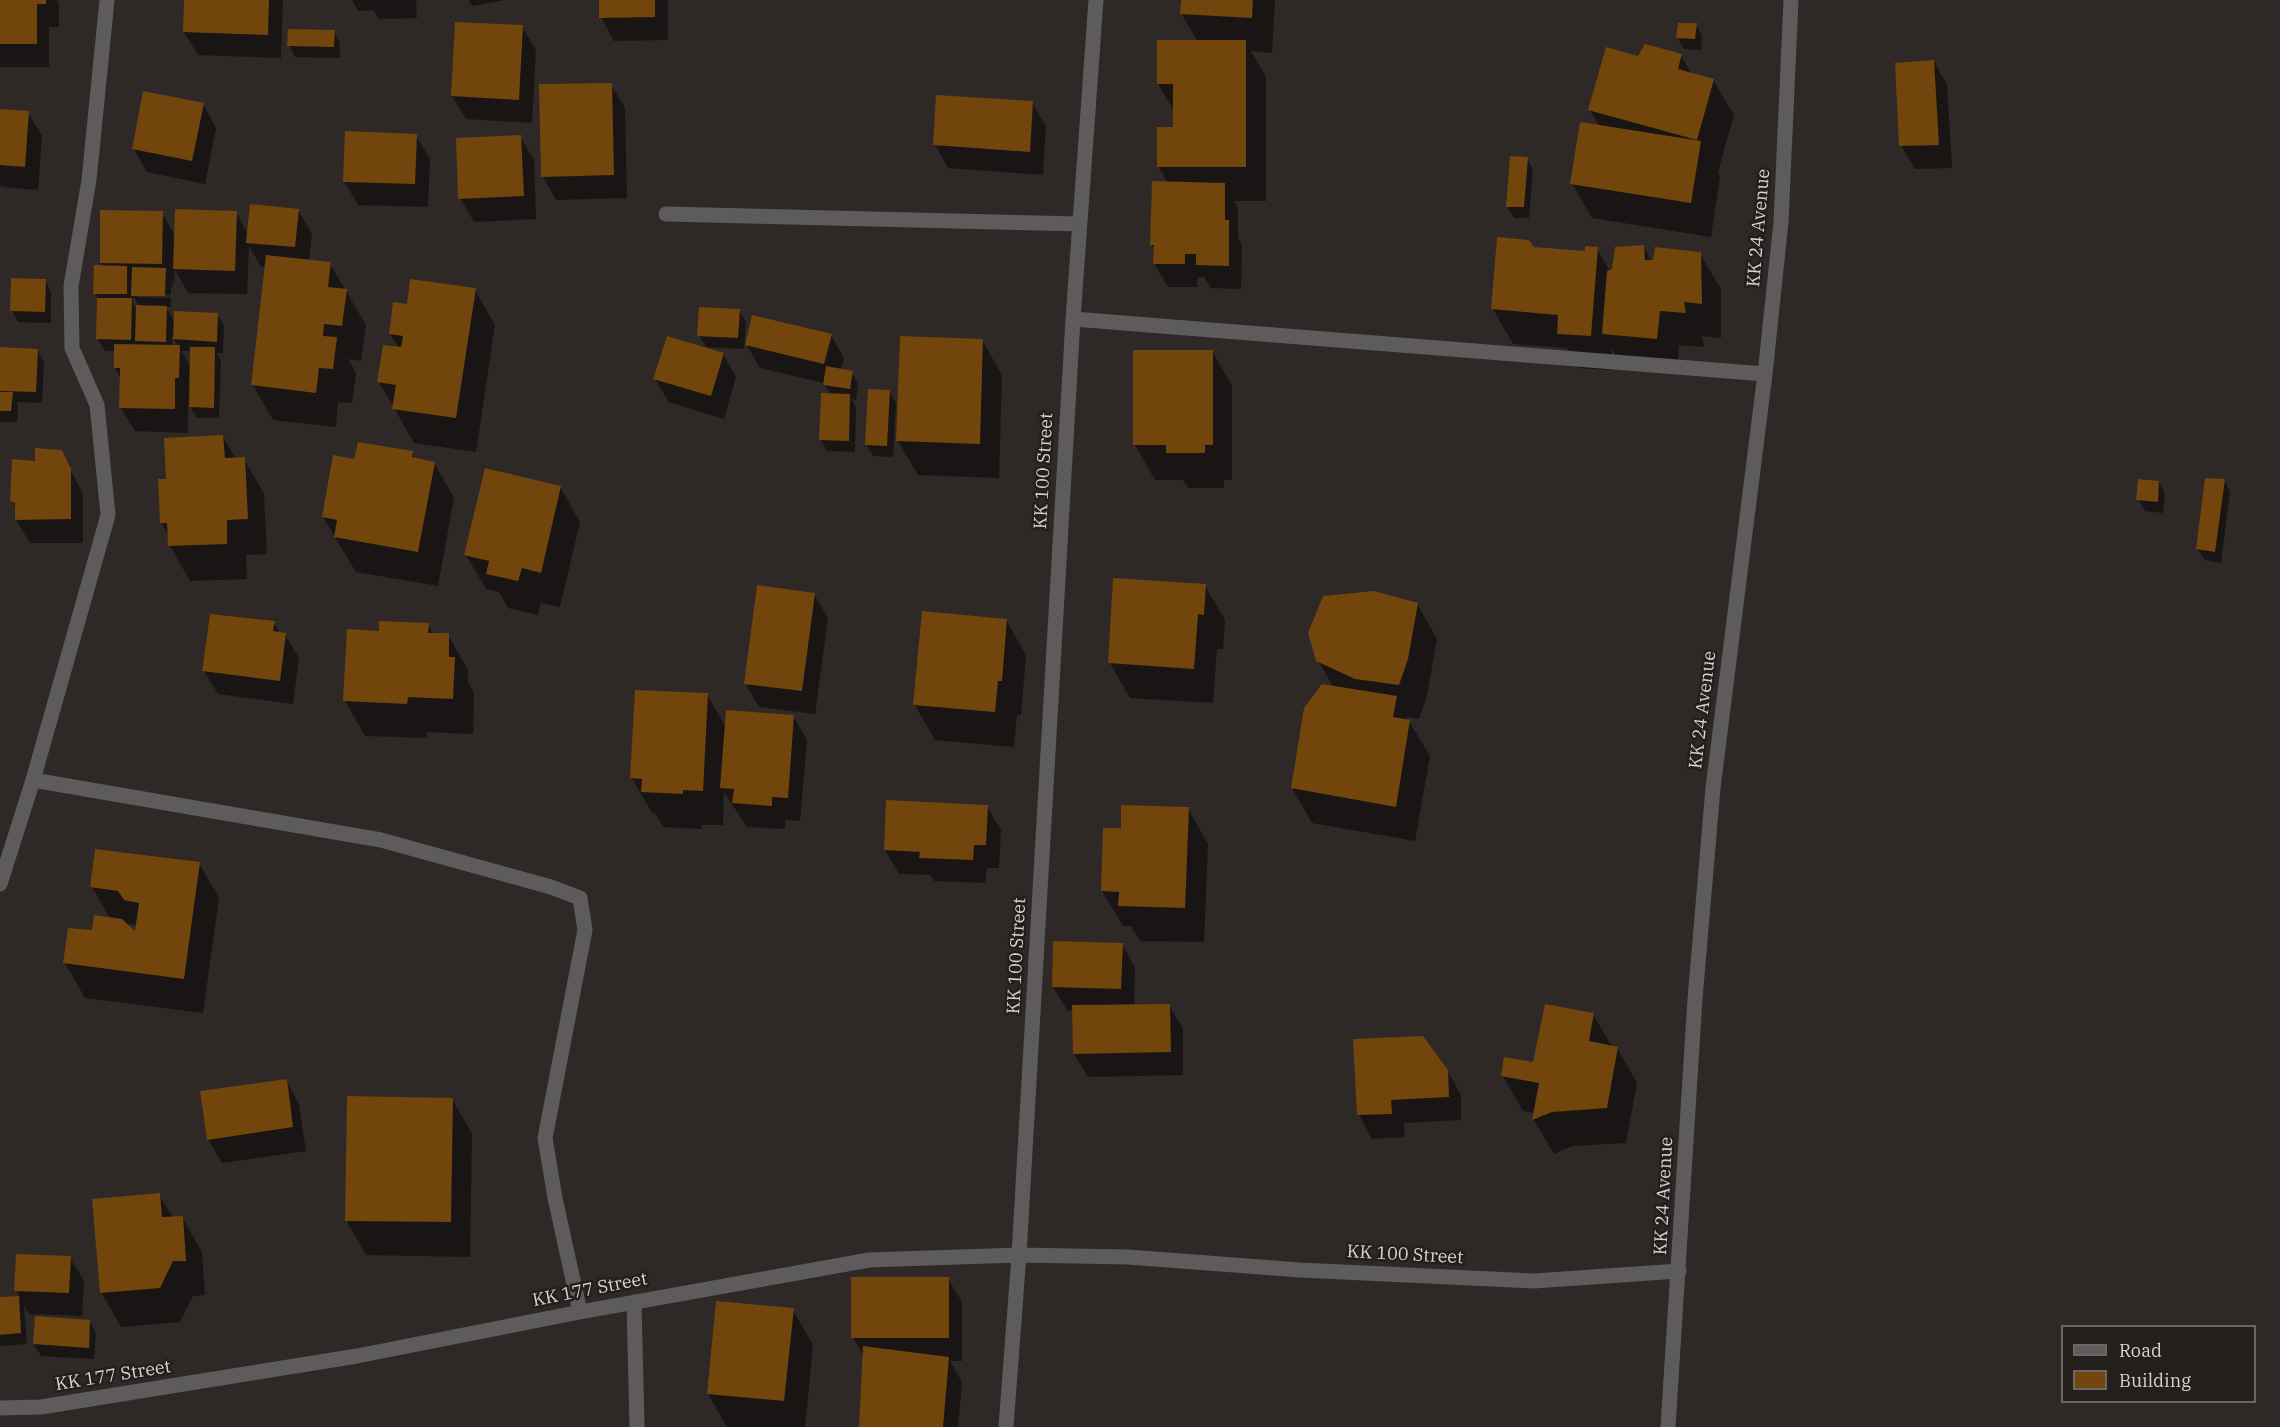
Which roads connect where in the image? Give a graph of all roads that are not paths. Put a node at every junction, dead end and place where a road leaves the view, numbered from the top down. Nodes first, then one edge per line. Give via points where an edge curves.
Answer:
1 (107, 0) edge
2 (1096, 0) edge
3 (1791, 0) edge
4 (666, 214) dead end
5 (1079, 224) junction
6 (1073, 319) junction
7 (1764, 374) junction
8 (33, 780) junction
9 (0, 884) edge
10 (1019, 1255) junction
11 (1679, 1271) junction
12 (634, 1302) junction
13 (580, 1312) junction
14 (0, 1408) edge
15 (637, 1427) edge
16 (1006, 1427) edge
17 (1668, 1427) edge

1 - 8 street via 88,180 71,286 72,348 97,405 108,516
2 - 5 street, KK 100 Street
3 - 7 street, KK 24 Avenue via 1781,222
4 - 5 street
5 - 6 street, KK 100 Street
6 - 7 street
6 - 10 street, KK 100 Street
7 - 11 street, KK 24 Avenue via 1713,788 1695,999
8 - 9 street
8 - 13 street via 381,840 580,898 585,930 545,1138
10 - 11 street, KK 100 Street via 1128,1257 1534,1281
10 - 12 street, KK 177 Street via 869,1260
10 - 16 street
11 - 17 street, KK 24 Avenue
12 - 13 street, KK 177 Street
12 - 15 street
13 - 14 street, KK 177 Street via 357,1356 41,1407

